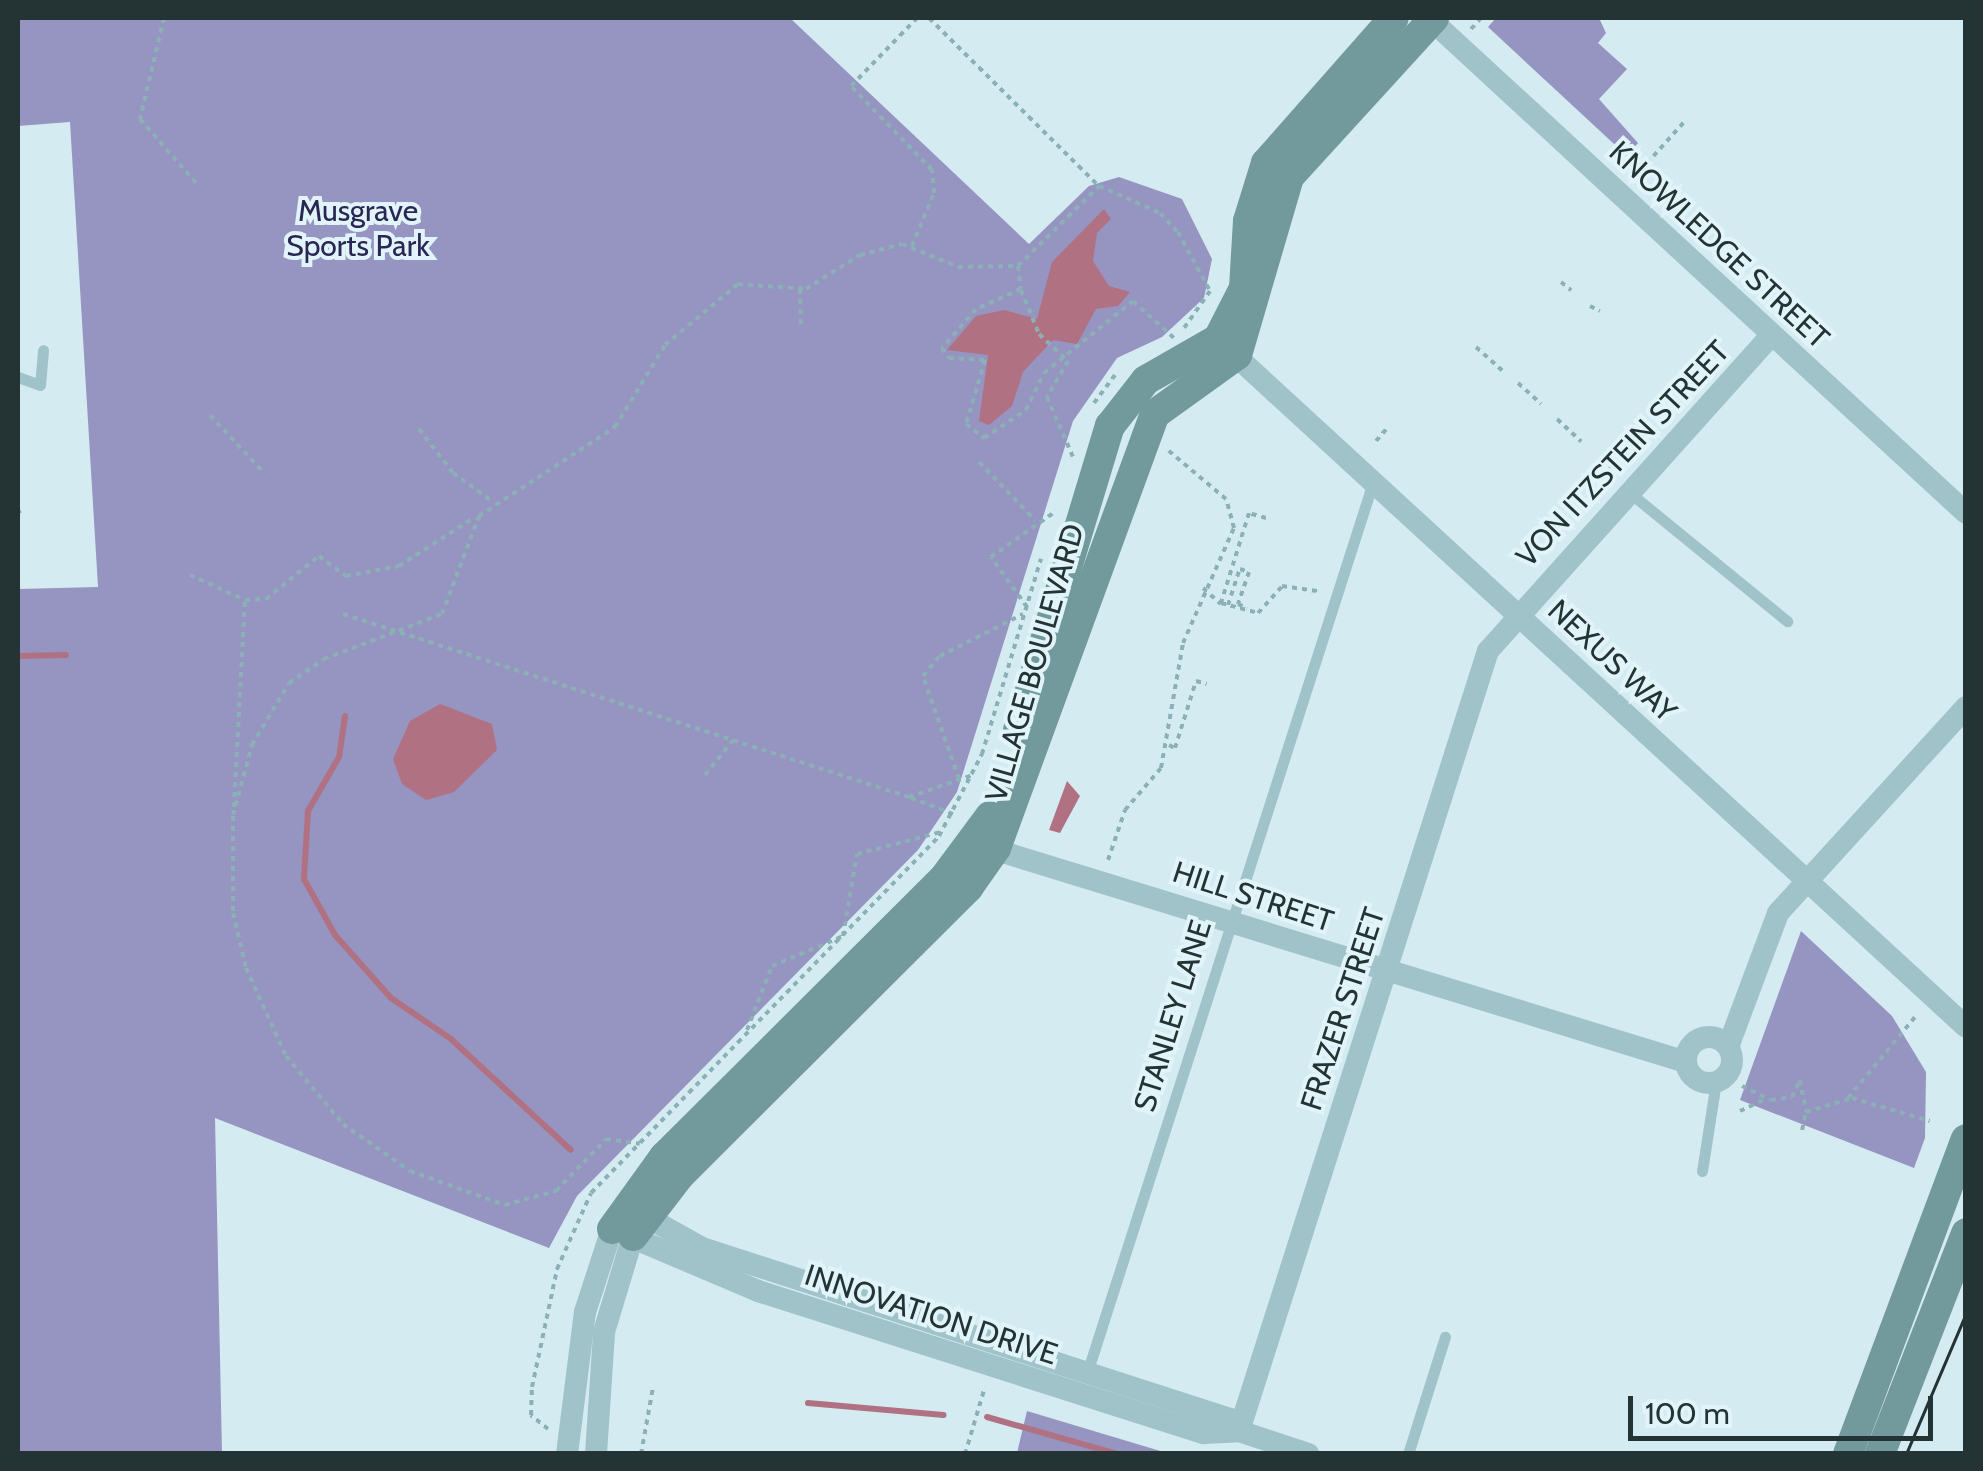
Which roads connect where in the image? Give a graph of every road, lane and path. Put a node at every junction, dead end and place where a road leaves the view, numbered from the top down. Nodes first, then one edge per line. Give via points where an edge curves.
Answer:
1 (164, 18) edge
2 (917, 18) edge
3 (928, 18) edge
4 (1394, 18) edge
5 (1432, 18) edge
6 (1482, 18) edge
7 (1472, 27) dead end
8 (1685, 121) dead end
9 (1640, 172) dead end
10 (198, 184) dead end
11 (1099, 186) junction
12 (912, 246) junction
13 (1018, 266) junction
14 (1561, 282) dead end
15 (800, 289) junction
16 (1021, 289) junction
17 (1571, 290) dead end
18 (1590, 306) dead end
19 (1600, 312) dead end
20 (801, 329) dead end
21 (1772, 335) junction
22 (1174, 338) junction
23 (1166, 344) dead end
24 (1228, 347) junction
25 (1476, 347) dead end
26 (43, 350) dead end
27 (1068, 360) junction
28 (1122, 368) dead end
29 (1503, 370) dead end
30 (18, 377) edge
31 (1518, 383) dead end
32 (1542, 404) dead end
33 (1090, 410) dead end
34 (210, 415) dead end
35 (1557, 418) dead end
36 (1389, 426) dead end
37 (419, 428) dead end
38 (1376, 441) dead end
39 (1581, 441) dead end
40 (1077, 443) dead end
41 (1162, 445) dead end
42 (1073, 457) junction
43 (1601, 460) dead end
44 (980, 462) dead end
45 (1614, 471) dead end
46 (264, 473) dead end
47 (1067, 475) dead end
48 (1373, 482) junction
49 (1062, 493) dead end
50 (1630, 493) junction
51 (493, 502) junction
52 (1056, 511) junction
53 (1966, 513) edge
54 (478, 516) junction
55 (1266, 518) dead end
56 (1037, 522) junction
57 (1051, 527) dead end
58 (1046, 543) dead end
59 (190, 575) dead end
60 (1203, 588) junction
61 (1320, 590) dead end
62 (244, 600) junction
63 (1226, 604) junction
64 (1027, 607) junction
65 (1249, 612) junction
66 (343, 614) dead end
67 (1023, 614) junction
68 (1517, 614) junction
69 (1787, 620) dead end
70 (396, 632) junction
71 (1207, 684) dead end
72 (1966, 707) edge
73 (733, 740) junction
74 (1168, 746) junction
75 (705, 774) dead end
76 (973, 775) junction
77 (958, 779) junction
78 (966, 794) junction
79 (974, 797) dead end
80 (909, 798) junction
81 (954, 814) junction
82 (233, 815) junction
83 (941, 832) junction
84 (984, 846) junction
85 (1108, 860) dead end
86 (1806, 880) junction
87 (1229, 921) junction
88 (843, 936) junction
89 (1386, 971) junction
90 (1916, 1018) dead end
91 (1966, 1027) edge
92 (747, 1034) junction
93 (1728, 1047) junction
94 (1686, 1062) junction
95 (1716, 1082) junction
96 (1742, 1086) dead end
97 (1766, 1099) junction
98 (1847, 1099) junction
99 (1740, 1111) dead end
100 (1806, 1112) junction
101 (1930, 1122) dead end
102 (1802, 1130) dead end
103 (1966, 1139) edge
104 (639, 1143) junction
105 (651, 1155) dead end
106 (1702, 1171) dead end
107 (628, 1221) junction
108 (1966, 1233) edge
109 (1444, 1338) dead end
110 (1083, 1384) junction
111 (653, 1387) dead end
112 (986, 1388) dead end
113 (1239, 1431) junction
114 (559, 1446) edge
115 (596, 1454) edge
116 (642, 1454) edge
117 (965, 1454) edge
118 (1308, 1454) edge
119 (1408, 1454) edge
120 (1848, 1454) edge
121 (1880, 1454) edge

1 - 10 path via 140,119
2 - 12 path via 852,86 932,170 934,193
3 - 11 path
4 - 24 street, VILLAGE BOULEVARD via 1266,163 1248,220 1244,288
5 - 21 street, KNOWLEDGE STREET
5 - 24 street via 1289,177
6 - 7 path
8 - 9 path
11 - 13 path
11 - 22 path via 1160,214 1210,291
12 - 13 path via 958,267
12 - 15 path via 860,256
13 - 16 path
14 - 17 path
15 - 20 path
15 - 51 path via 759,280 716,298 664,345 615,427
16 - 27 path via 1032,319
16 - 27 path via 976,309 942,348 950,358 985,360 967,413 972,432 984,438 1007,427 1026,410 1034,384
18 - 19 path
21 - 50 street, VON ITZSTEIN STREET
21 - 53 street, KNOWLEDGE STREET
22 - 23 path
22 - 27 path via 1133,301
24 - 48 street, NEXUS WAY
24 - 84 street, VILLAGE BOULEVARD via 1155,414
25 - 29 path
26 - 30 lane via 40,385
27 - 42 path via 1047,398
28 - 33 path
31 - 32 path
34 - 46 path
35 - 39 path
36 - 38 path
37 - 51 path via 452,472
40 - 42 path
41 - 60 path via 1226,499 1235,520
42 - 47 path
43 - 45 path
44 - 56 path
48 - 68 street, NEXUS WAY
48 - 87 lane, STANLEY LANE
49 - 52 path
50 - 68 street, VON ITZSTEIN STREET
50 - 69 lane
51 - 54 path
52 - 56 path
52 - 57 path
54 - 62 path via 456,521 399,566 346,576 319,556 266,599
54 - 70 path via 442,614
55 - 63 path via 1249,513
56 - 64 path via 990,557
58 - 64 path
59 - 62 path
60 - 63 path
60 - 74 path via 1183,643
61 - 65 path via 1282,586 1261,612
62 - 82 path
63 - 65 path
63 - 65 path via 1240,569 1249,572 1238,604
64 - 67 path
66 - 70 path
67 - 76 path
67 - 77 path via 940,656 923,676
68 - 86 street, NEXUS WAY
68 - 89 street, FRAZER STREET via 1484,659
70 - 73 path
70 - 82 path via 289,683 252,746
71 - 74 path via 1196,681 1175,748
72 - 86 street
73 - 75 path
73 - 80 path
74 - 85 path via 1125,810
76 - 77 path
76 - 78 path
77 - 80 path
78 - 79 path
78 - 81 path
80 - 81 path
81 - 83 path
82 - 104 path via 234,914 263,1014 314,1094 355,1133 428,1180 505,1205 556,1190 606,1139
83 - 88 path
83 - 88 path via 857,854
84 - 87 street, HILL STREET
84 - 107 street, VILLAGE BOULEVARD via 968,888
86 - 91 street, NEXUS WAY
86 - 93 street via 1778,913
87 - 89 street, HILL STREET
87 - 110 lane, STANLEY LANE
88 - 92 path
88 - 92 path via 772,966
89 - 94 street, HILL STREET
89 - 113 street, FRAZER STREET
90 - 98 path
92 - 104 path
93 - 94 street via 1704,1037
93 - 95 street via 1728,1072
94 - 95 street via 1694,1077
95 - 106 lane
96 - 97 path
97 - 99 path
97 - 100 path via 1792,1096 1804,1081
98 - 100 path
98 - 101 path
100 - 102 path
103 - 120 street
104 - 105 path
104 - 114 path via 591,1194 557,1269 531,1416
107 - 110 street, INNOVATION DRIVE
107 - 114 street, VILLAGE BOULEVARD via 585,1312
107 - 115 street, VILLAGE BOULEVARD via 604,1332
108 - 121 street
109 - 119 lane
110 - 113 street, INNOVATION DRIVE via 1204,1433
111 - 116 path
112 - 117 path
113 - 118 street, INNOVATION DRIVE

